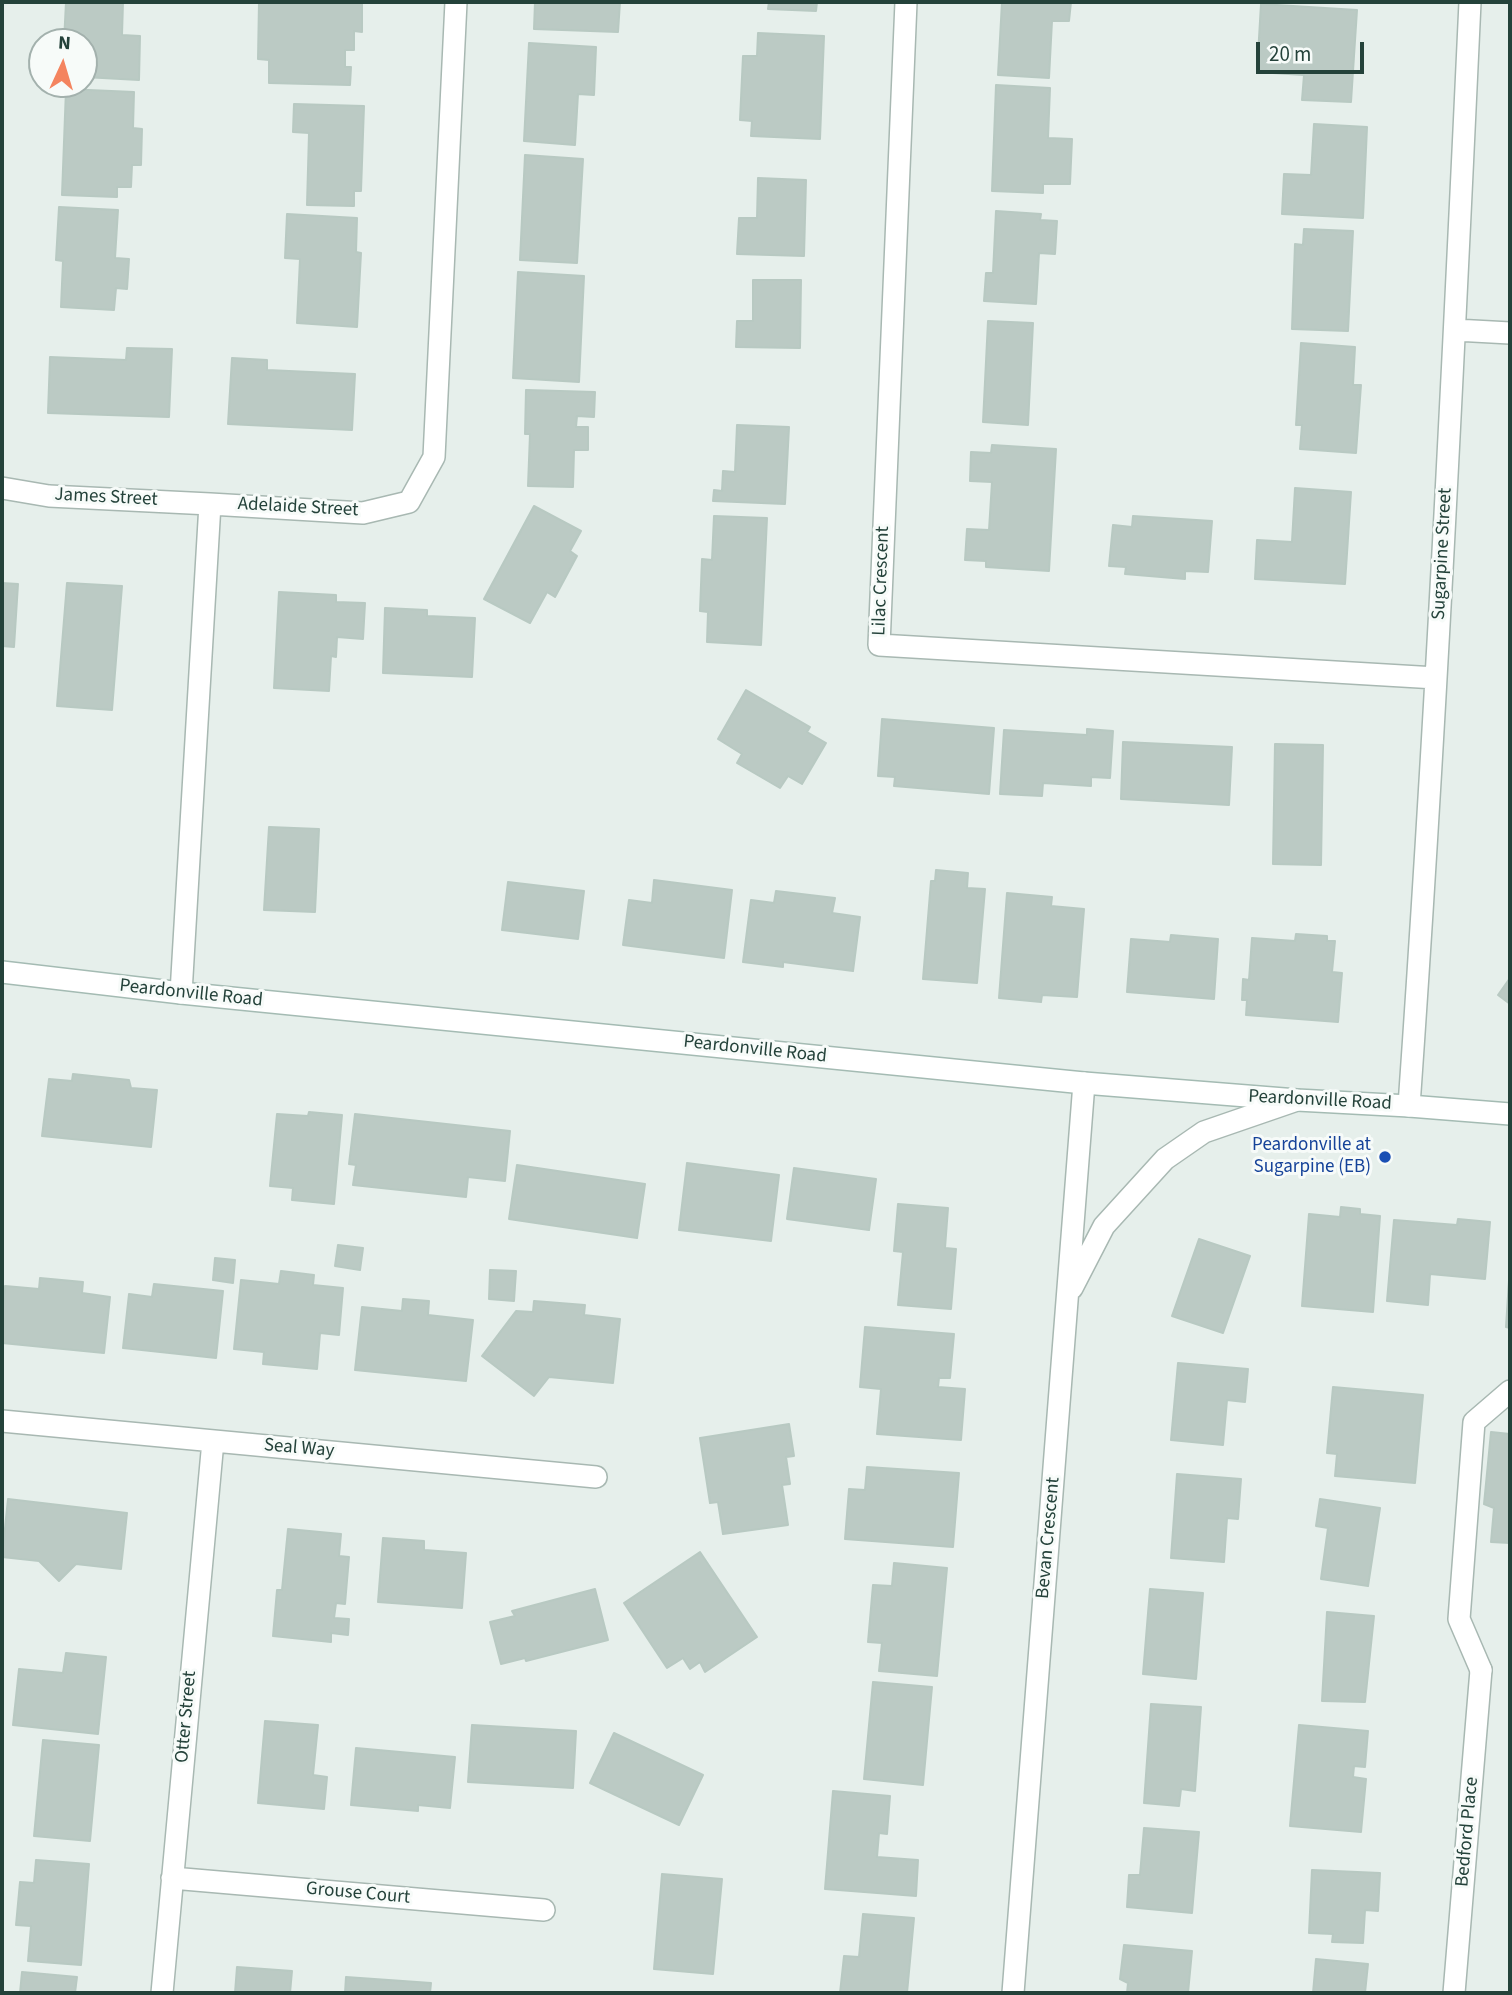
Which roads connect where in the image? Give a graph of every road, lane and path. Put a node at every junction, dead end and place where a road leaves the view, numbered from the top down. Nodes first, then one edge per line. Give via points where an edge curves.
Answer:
1 (456, 2) edge
2 (906, 2) edge
3 (1470, 2) edge
4 (1455, 330) junction
5 (1510, 333) edge
6 (2, 488) edge
7 (210, 504) junction
8 (1436, 678) junction
9 (2, 972) edge
10 (181, 993) junction
11 (1084, 1083) junction
12 (1297, 1100) junction
13 (1409, 1106) junction
14 (1510, 1114) edge
15 (1068, 1296) junction
16 (1510, 1391) edge
17 (2, 1421) edge
18 (213, 1441) junction
19 (596, 1477) dead end
20 (172, 1878) junction
21 (544, 1910) dead end
22 (162, 1993) edge
23 (1013, 1993) edge
24 (1454, 1993) edge

1 - 7 street, Adelaide Street via 434,457 409,502 363,513
2 - 8 street, Lilac Crescent via 879,645
3 - 4 street, Sugarpine Street
4 - 5 street
4 - 8 street, Sugarpine Street
6 - 7 street, James Street via 49,496
7 - 10 street, Adelaide Street
8 - 13 street, Sugarpine Street
9 - 10 street, Peardonville Road
10 - 11 street, Peardonville Road
11 - 12 street, Peardonville Road
11 - 15 street, Bevan Crescent
12 - 13 street, Peardonville Road
12 - 15 street via 1204,1132 1165,1159 1104,1226
13 - 14 street, Peardonville Road
15 - 23 street, Bevan Crescent
16 - 24 street, Bedford Place via 1475,1422 1459,1619 1482,1671
17 - 18 street, Seal Way
18 - 19 street, Seal Way
18 - 20 street, Otter Street
20 - 21 street, Grouse Court
20 - 22 street, Otter Street

